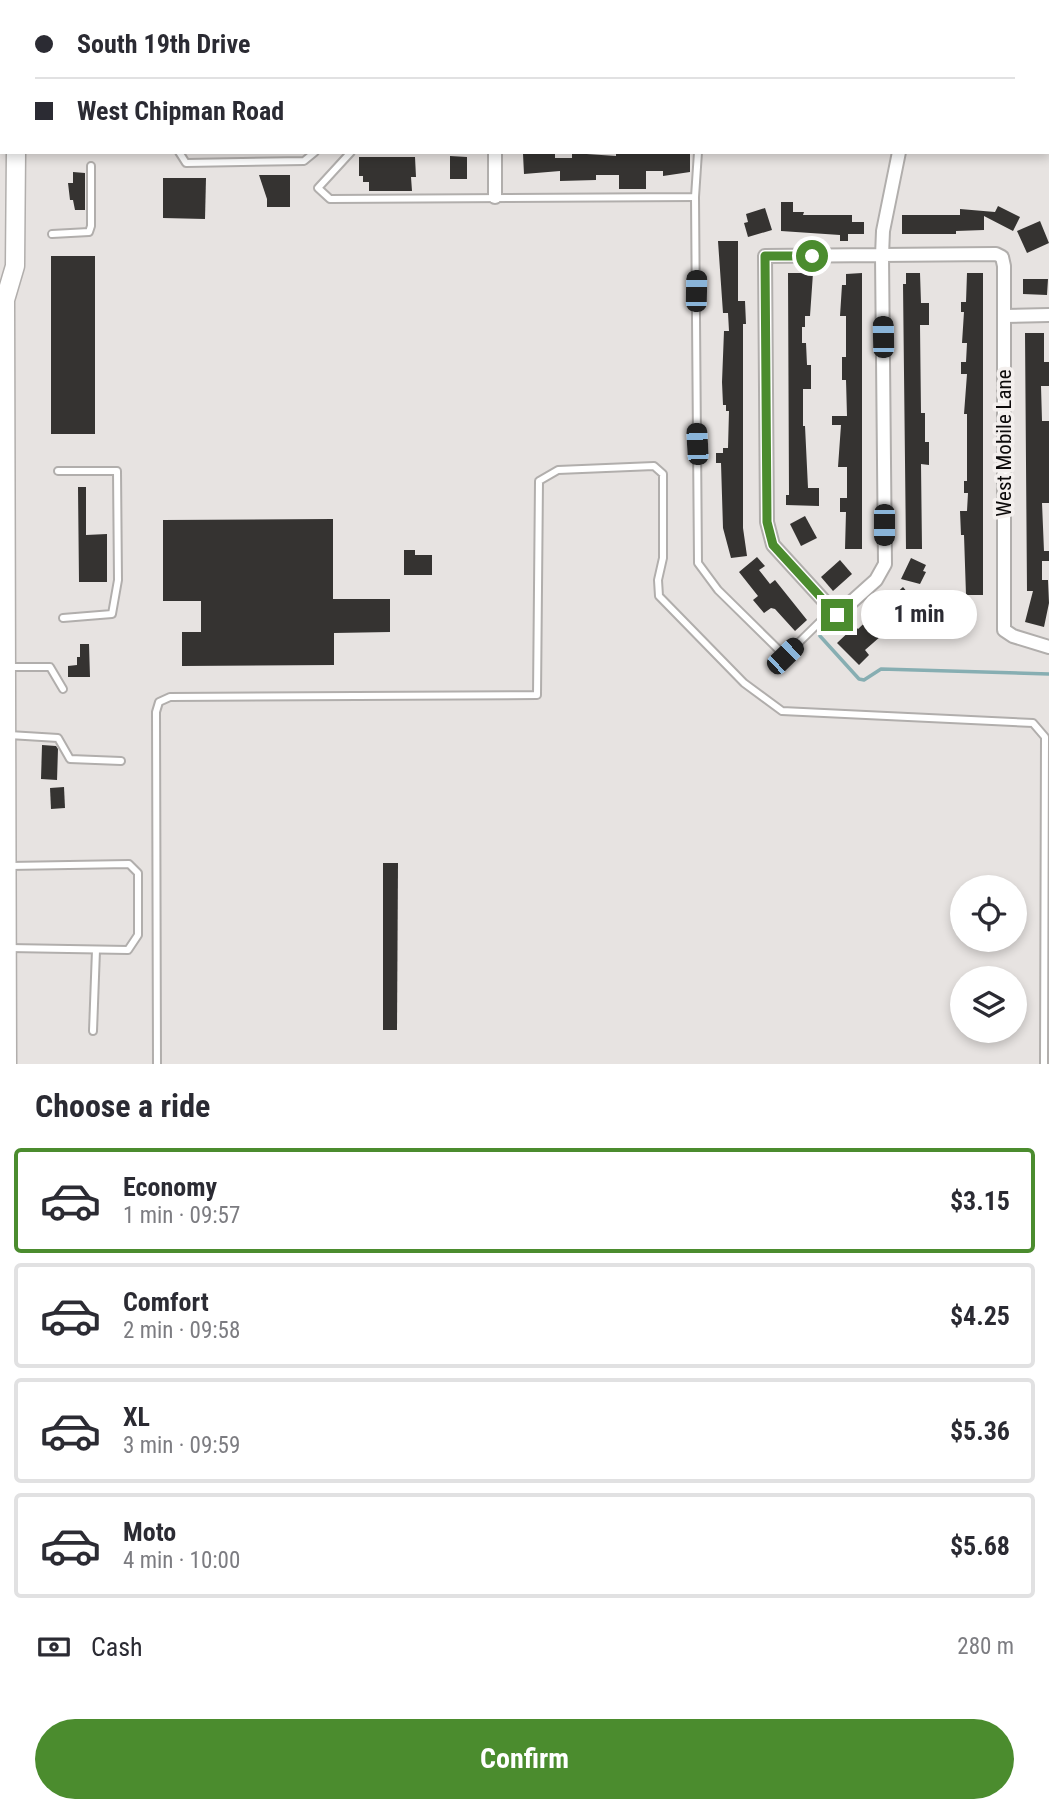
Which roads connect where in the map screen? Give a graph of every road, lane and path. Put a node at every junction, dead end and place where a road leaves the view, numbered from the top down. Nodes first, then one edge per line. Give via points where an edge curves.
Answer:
1 (16, 154) edge
2 (179, 154) edge
3 (279, 154) edge
4 (313, 154) edge
5 (349, 154) edge
6 (495, 154) edge
7 (698, 154) edge
8 (899, 154) edge
9 (279, 162) junction
10 (91, 166) dead end
11 (495, 197) junction
12 (695, 197) junction
13 (52, 234) dead end
14 (882, 256) junction
15 (2, 297) edge
16 (1049, 315) edge
17 (1004, 316) junction
18 (3, 404) edge
19 (4, 448) edge
20 (58, 471) dead end
21 (4, 483) edge
22 (4, 539) edge
23 (835, 612) junction
24 (63, 618) dead end
25 (1049, 647) edge
26 (5, 674) edge
27 (63, 690) dead end
28 (5, 743) edge
29 (121, 761) dead end
30 (4, 769) edge
31 (4, 794) edge
32 (7, 866) junction
33 (7, 948) junction
34 (96, 950) junction
35 (3, 978) edge
36 (4, 1016) edge
37 (93, 1031) dead end
38 (5, 1062) edge
39 (158, 1064) edge
40 (1044, 1064) edge

1 - 15 main road via 15,266
2 - 9 lane via 186,163
3 - 9 lane
4 - 9 lane via 304,161
5 - 11 lane via 318,188 330,199
6 - 11 street
7 - 12 lane
8 - 14 street
10 - 13 lane via 89,232
11 - 12 lane
12 - 23 lane via 698,563 718,590 785,656
14 - 17 street, West Mobile Lane via 996,254 1002,257
14 - 23 street via 885,564 876,580
14 - 23 street via 765,256 768,530 773,545
15 - 18 main road
16 - 17 street
17 - 25 street, West Mobile Lane via 1004,630
18 - 19 main road
19 - 21 main road
20 - 24 lane via 117,471 118,484 118,580 112,614
21 - 22 main road
22 - 26 main road
26 - 27 lane via 50,667
26 - 28 main road
28 - 29 lane via 58,738 70,759
28 - 30 main road
30 - 31 main road
31 - 32 main road
32 - 33 main road
32 - 34 lane via 129,864 138,873 138,935 128,950
33 - 34 lane
33 - 35 main road
34 - 37 lane
35 - 36 main road
36 - 38 main road
39 - 40 lane via 159,702 170,697 537,695 539,481 558,470 654,466 663,474 659,596 744,683 782,711 1033,723 1045,737

